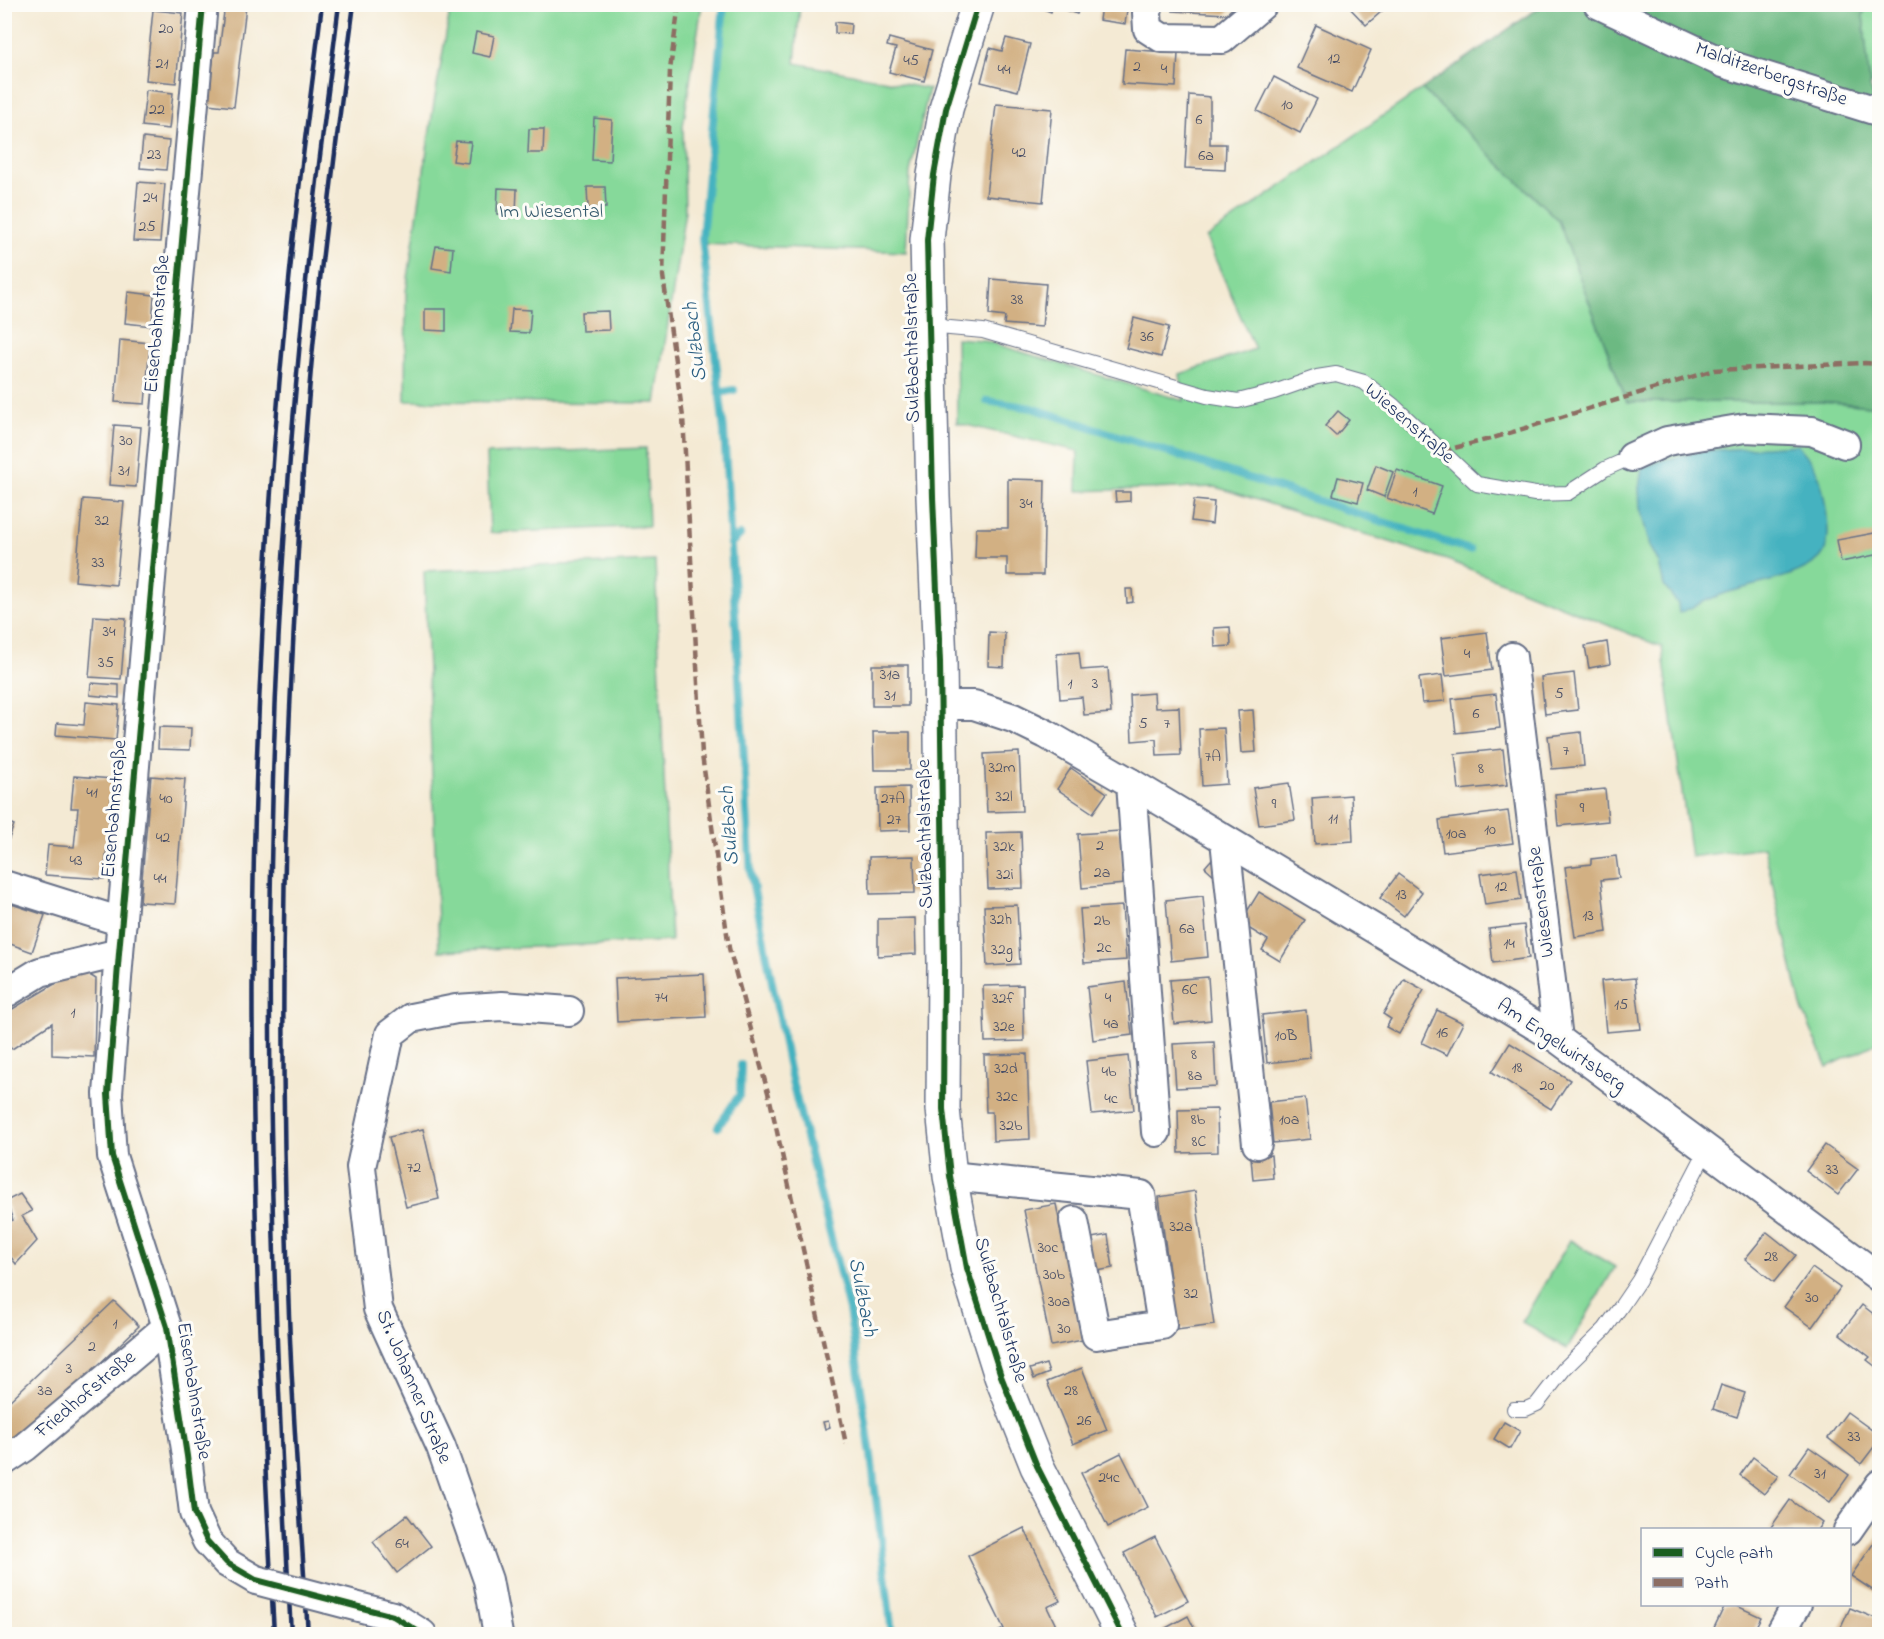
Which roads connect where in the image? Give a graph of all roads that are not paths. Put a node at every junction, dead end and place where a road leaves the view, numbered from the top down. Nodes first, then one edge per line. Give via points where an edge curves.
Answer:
1 (203, 4) edge
2 (978, 4) edge
3 (1263, 4) edge
4 (1598, 4) edge
5 (1148, 8) edge
6 (1880, 112) edge
7 (928, 326) junction
8 (1845, 444) dead end
9 (1632, 457) joint
10 (1512, 657) dead end
11 (940, 705) junction
12 (1131, 783) junction
13 (1225, 840) junction
14 (4, 885) edge
15 (122, 922) junction
16 (119, 953) junction
17 (4, 994) edge
18 (569, 1011) dead end
19 (1558, 1039) junction
20 (1156, 1132) dead end
21 (1257, 1144) dead end
22 (1707, 1149) junction
23 (950, 1176) junction
24 (1074, 1221) dead end
25 (1880, 1278) edge
26 (167, 1328) junction
27 (1514, 1409) dead end
28 (4, 1461) edge
29 (1880, 1484) edge
30 (1849, 1528) edge
31 (1796, 1606) edge
32 (422, 1635) edge
33 (498, 1635) edge
34 (1122, 1635) edge
35 (1780, 1635) edge

1 - 15 street, Eisenbahnstraße
2 - 7 main road, Sulzbachtalstraße via 946,108 934,175 927,240
3 - 5 street via 1222,39 1162,38 1148,29
4 - 6 street, Malditzerbergstraße via 1723,63
7 - 9 lane, Wiesenstraße via 983,331 1207,396 1239,401 1336,374 1364,382 1477,484 1535,494 1568,493
7 - 11 main road, Sulzbachtalstraße
8 - 9 street, Wiesenstraße via 1812,431 1745,429 1667,441
10 - 19 street, Wiesenstraße
11 - 12 street, Am Engelwirtsberg via 974,705 1013,718
11 - 23 main road, Sulzbachtalstraße via 943,1109
12 - 13 street, Am Engelwirtsberg
12 - 20 street
13 - 19 street, Am Engelwirtsberg
13 - 21 street
14 - 15 street
15 - 16 street, Eisenbahnstraße
16 - 17 street via 40,972
16 - 26 street, Eisenbahnstraße via 108,1094 112,1156
18 - 33 street, St. Johanner Straße via 502,1006 456,1009 411,1018 390,1034 360,1167 378,1309 441,1447 488,1580
19 - 22 street, Am Engelwirtsberg
22 - 25 street, Am Engelwirtsberg
22 - 27 lane via 1639,1280 1605,1329 1564,1369 1537,1404
23 - 24 street via 1141,1195 1162,1325 1096,1335
23 - 34 main road, Sulzbachtalstraße via 967,1268 1001,1376 1037,1466
26 - 28 street, Friedhofstraße
26 - 32 street, Eisenbahnstraße, bridge via 194,1513 207,1541 227,1563 256,1580 393,1616
29 - 30 street
31 - 35 street

